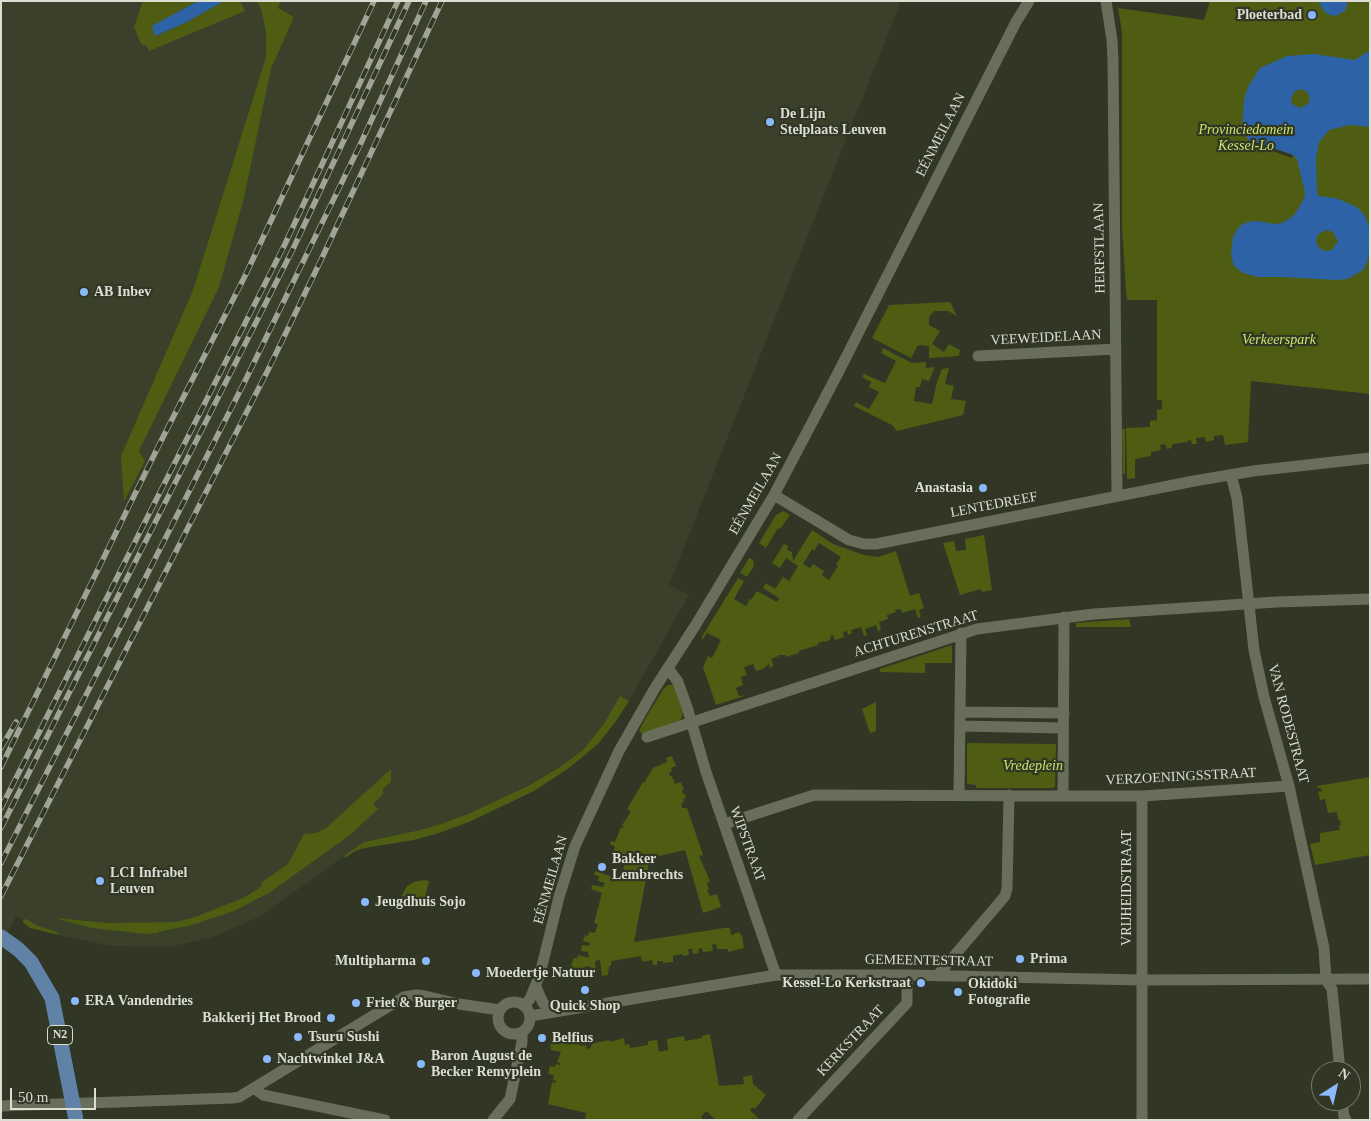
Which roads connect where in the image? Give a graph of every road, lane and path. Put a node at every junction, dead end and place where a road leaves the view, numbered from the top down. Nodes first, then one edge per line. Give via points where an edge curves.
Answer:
1 (1029, 1) edge
2 (1106, 1) edge
3 (1116, 349) junction
4 (978, 356) dead end
5 (1370, 458) edge
6 (1231, 475) junction
7 (774, 495) junction
8 (1117, 495) junction
9 (1370, 599) edge
10 (1248, 604) junction
11 (1064, 617) junction
12 (961, 633) junction
13 (668, 668) junction
14 (960, 712) junction
15 (1064, 713) junction
16 (691, 722) junction
17 (960, 726) junction
18 (1063, 728) junction
19 (647, 737) dead end
20 (1289, 786) junction
21 (959, 795) junction
22 (1009, 795) junction
23 (1069, 796) junction
24 (1142, 796) junction
25 (724, 824) junction
26 (1, 937) edge
27 (1, 948) edge
28 (37, 970) junction
29 (776, 975) junction
30 (907, 975) junction
31 (938, 976) junction
32 (1370, 979) edge
33 (1142, 980) junction
34 (1326, 980) junction
35 (536, 987) junction
36 (527, 1011) junction
37 (552, 1012) junction
38 (499, 1014) junction
39 (522, 1032) junction
40 (1339, 1061) edge
41 (254, 1088) junction
42 (74, 1104) junction
43 (1, 1106) edge
44 (320, 1108) junction
45 (76, 1120) edge
46 (321, 1120) edge
47 (385, 1120) edge
48 (493, 1120) edge
49 (798, 1120) edge
50 (1142, 1120) edge

1 - 7 street, EÉNMEILAAN
2 - 3 street, HERFSTLAAN via 1113,62
3 - 4 street, VEEWEIDELAAN
3 - 8 street, HERFSTLAAN
5 - 6 street, LENTEDREEF
6 - 8 street, LENTEDREEF
6 - 10 street, VAN RODESTRAAT via 1237,498
7 - 8 street, LENTEDREEF via 849,540 864,544
7 - 13 street, EÉNMEILAAN
9 - 10 street, ACHTURENSTRAAT
10 - 11 street, ACHTURENSTRAAT
10 - 20 street, VAN RODESTRAAT via 1264,697
11 - 12 street, ACHTURENSTRAAT
11 - 15 street
12 - 14 street
12 - 16 street, ACHTURENSTRAAT
13 - 16 street, WIPSTRAAT via 678,682
13 - 35 street, EÉNMEILAAN via 619,751 574,846
14 - 15 street
14 - 17 street
15 - 18 street
16 - 19 street
16 - 25 street, WIPSTRAAT
17 - 18 street
17 - 21 street
18 - 23 street
20 - 24 street, VERZOENINGSSTRAAT
20 - 34 street, VAN RODESTRAAT via 1324,948
21 - 22 street
21 - 25 street via 814,795
22 - 23 street
22 - 31 street via 1005,896
23 - 24 street, VERZOENINGSSTRAAT
24 - 33 street, VRIJHEIDSTRAAT
25 - 29 street, WIPSTRAAT
26 - 28 main road, N2 via 26,955
27 - 28 main road
28 - 42 main road, N2 via 55,1009
29 - 30 street, GEMEENTESTRAAT
29 - 37 street, GEMEENTESTRAAT
30 - 31 street, GEMEENTESTRAAT
30 - 49 street, KERKSTRAAT via 907,1003
31 - 33 street, GEMEENTESTRAAT
32 - 34 street, GEMEENTESTRAAT
33 - 34 street, GEMEENTESTRAAT
33 - 50 street, VRIJHEIDSTRAAT
34 - 40 street, VAN RODESTRAAT via 1332,989
35 - 36 street, EÉNMEILAAN
35 - 37 street via 543,1003
36 - 37 street, GEMEENTESTRAAT
36 - 38 street via 510,1002
36 - 39 street via 527,1028
38 - 39 street via 501,1028 506,1032
38 - 41 street via 425,996 404,997
39 - 48 street via 510,1099
41 - 42 street via 234,1098
41 - 44 street via 263,1095
42 - 43 street
42 - 45 main road, N2
44 - 46 street
44 - 47 street via 335,1108

